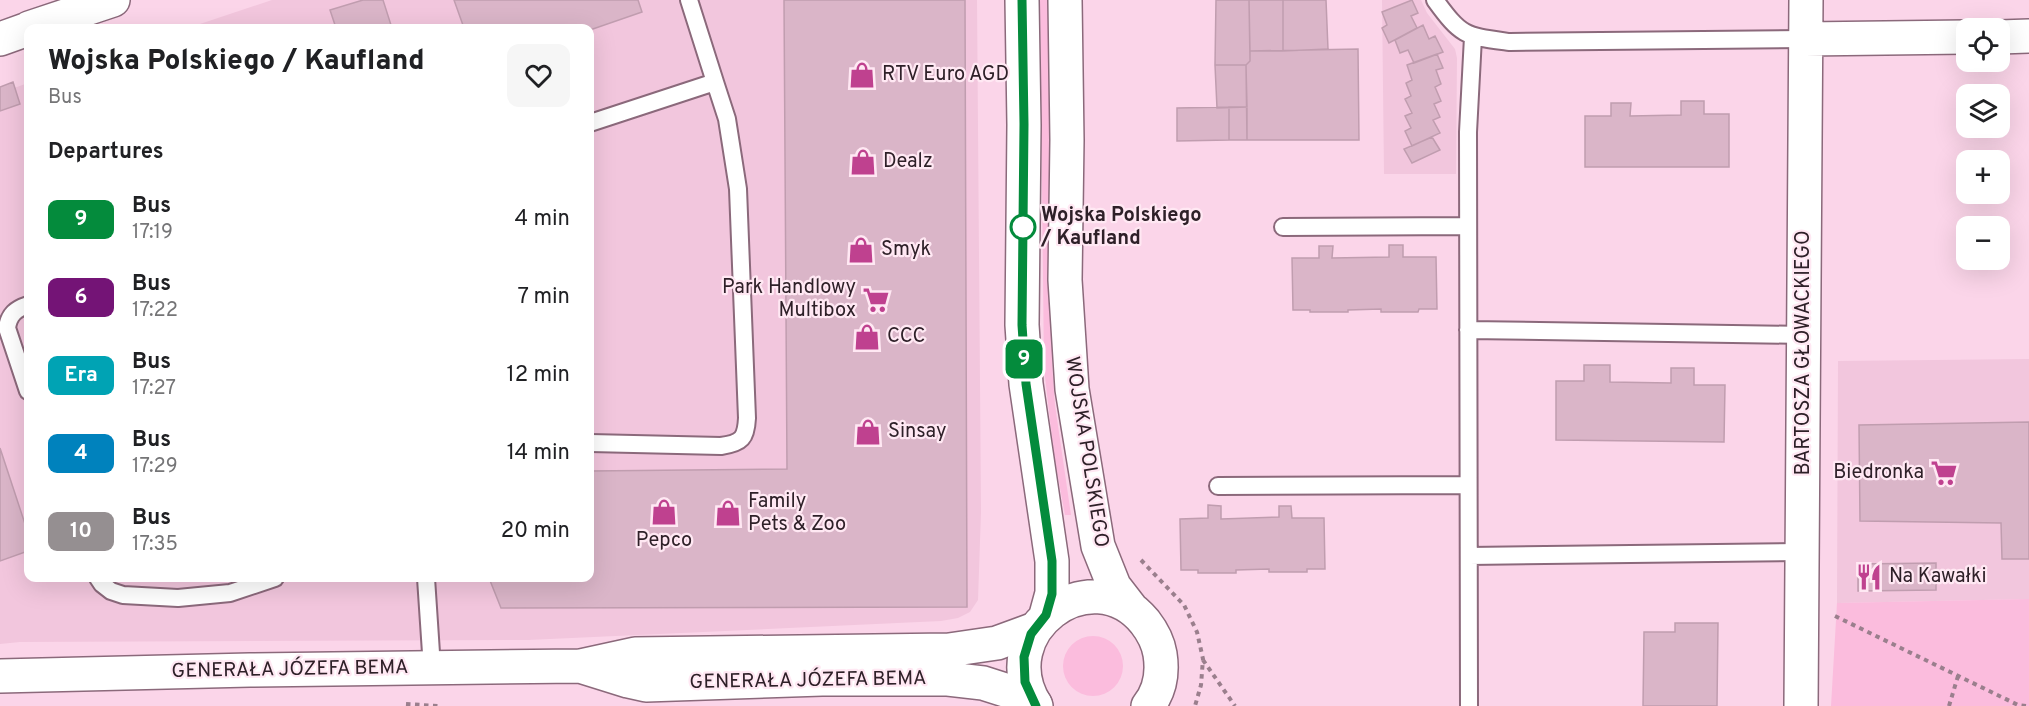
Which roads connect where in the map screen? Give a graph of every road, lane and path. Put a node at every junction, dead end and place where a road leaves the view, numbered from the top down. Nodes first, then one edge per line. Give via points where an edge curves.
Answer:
1 (113, 0) edge
2 (688, 0) edge
3 (1022, 0) edge
4 (1065, 0) edge
5 (1434, 0) edge
6 (1806, 0) edge
7 (43, 24) edge
8 (24, 31) edge
9 (2029, 36) edge
10 (1473, 37) junction
11 (1956, 37) edge
12 (2010, 37) edge
13 (0, 39) edge
14 (1805, 39) junction
15 (716, 82) junction
16 (594, 122) edge
17 (1468, 226) junction
18 (1283, 227) dead end
19 (24, 307) edge
20 (1468, 330) junction
21 (1804, 335) junction
22 (24, 379) edge
23 (594, 443) edge
24 (1468, 485) junction
25 (1218, 486) dead end
26 (1137, 552) dead end
27 (1802, 552) junction
28 (1469, 556) junction
29 (101, 582) edge
30 (263, 582) edge
31 (426, 582) edge
32 (1131, 608) junction
33 (1829, 613) dead end
34 (1040, 622) junction
35 (1203, 659) junction
36 (580, 666) junction
37 (432, 668) junction
38 (0, 676) edge
39 (1958, 676) junction
40 (822, 692) edge
41 (1035, 705) edge
42 (1148, 706) edge
43 (1195, 706) edge
44 (1235, 706) edge
45 (1469, 706) edge
46 (1801, 706) edge
47 (1949, 706) edge
48 (2026, 706) edge

1 - 7 street
2 - 15 lane
3 - 34 street via 1022,325 1026,384 1052,561 1052,594
4 - 32 street, WOJSKA POLSKIEGO via 1065,280 1072,389 1098,546 1114,586
5 - 10 lane via 1457,28
6 - 14 street, BARTOSZA GŁOWACKIEGO
8 - 13 street
9 - 12 street
10 - 14 lane via 1510,42
10 - 17 lane
11 - 14 street
14 - 21 street, BARTOSZA GŁOWACKIEGO
15 - 16 lane
15 - 23 lane via 727,119 738,189 746,431 741,440 721,446
17 - 18 lane
17 - 20 lane
19 - 22 lane via 13,312 7,328
20 - 21 lane
20 - 24 lane
21 - 27 street, BARTOSZA GŁOWACKIEGO
24 - 25 lane
24 - 28 lane
26 - 35 path via 1184,605 1197,632
27 - 28 lane
27 - 46 street, BARTOSZA GŁOWACKIEGO
28 - 45 lane
29 - 30 lane via 123,595 178,598 230,593
31 - 37 lane
32 - 34 street, GENERAŁA JÓZEFA BEMA via 1112,600 1084,597 1058,606
32 - 42 street, WOJSKA POLSKIEGO via 1152,630 1159,647 1160,683
33 - 39 path
34 - 36 street, GENERAŁA JÓZEFA BEMA via 997,643 949,650 635,654
34 - 41 street via 1026,646 1023,670
35 - 43 path
35 - 44 path
36 - 37 street, GENERAŁA JÓZEFA BEMA
36 - 40 street, GENERAŁA JÓZEFA BEMA via 646,685
37 - 38 street, GENERAŁA JÓZEFA BEMA
39 - 47 path
39 - 48 path
40 - 41 street, GENERAŁA JÓZEFA BEMA via 959,680 1008,691

